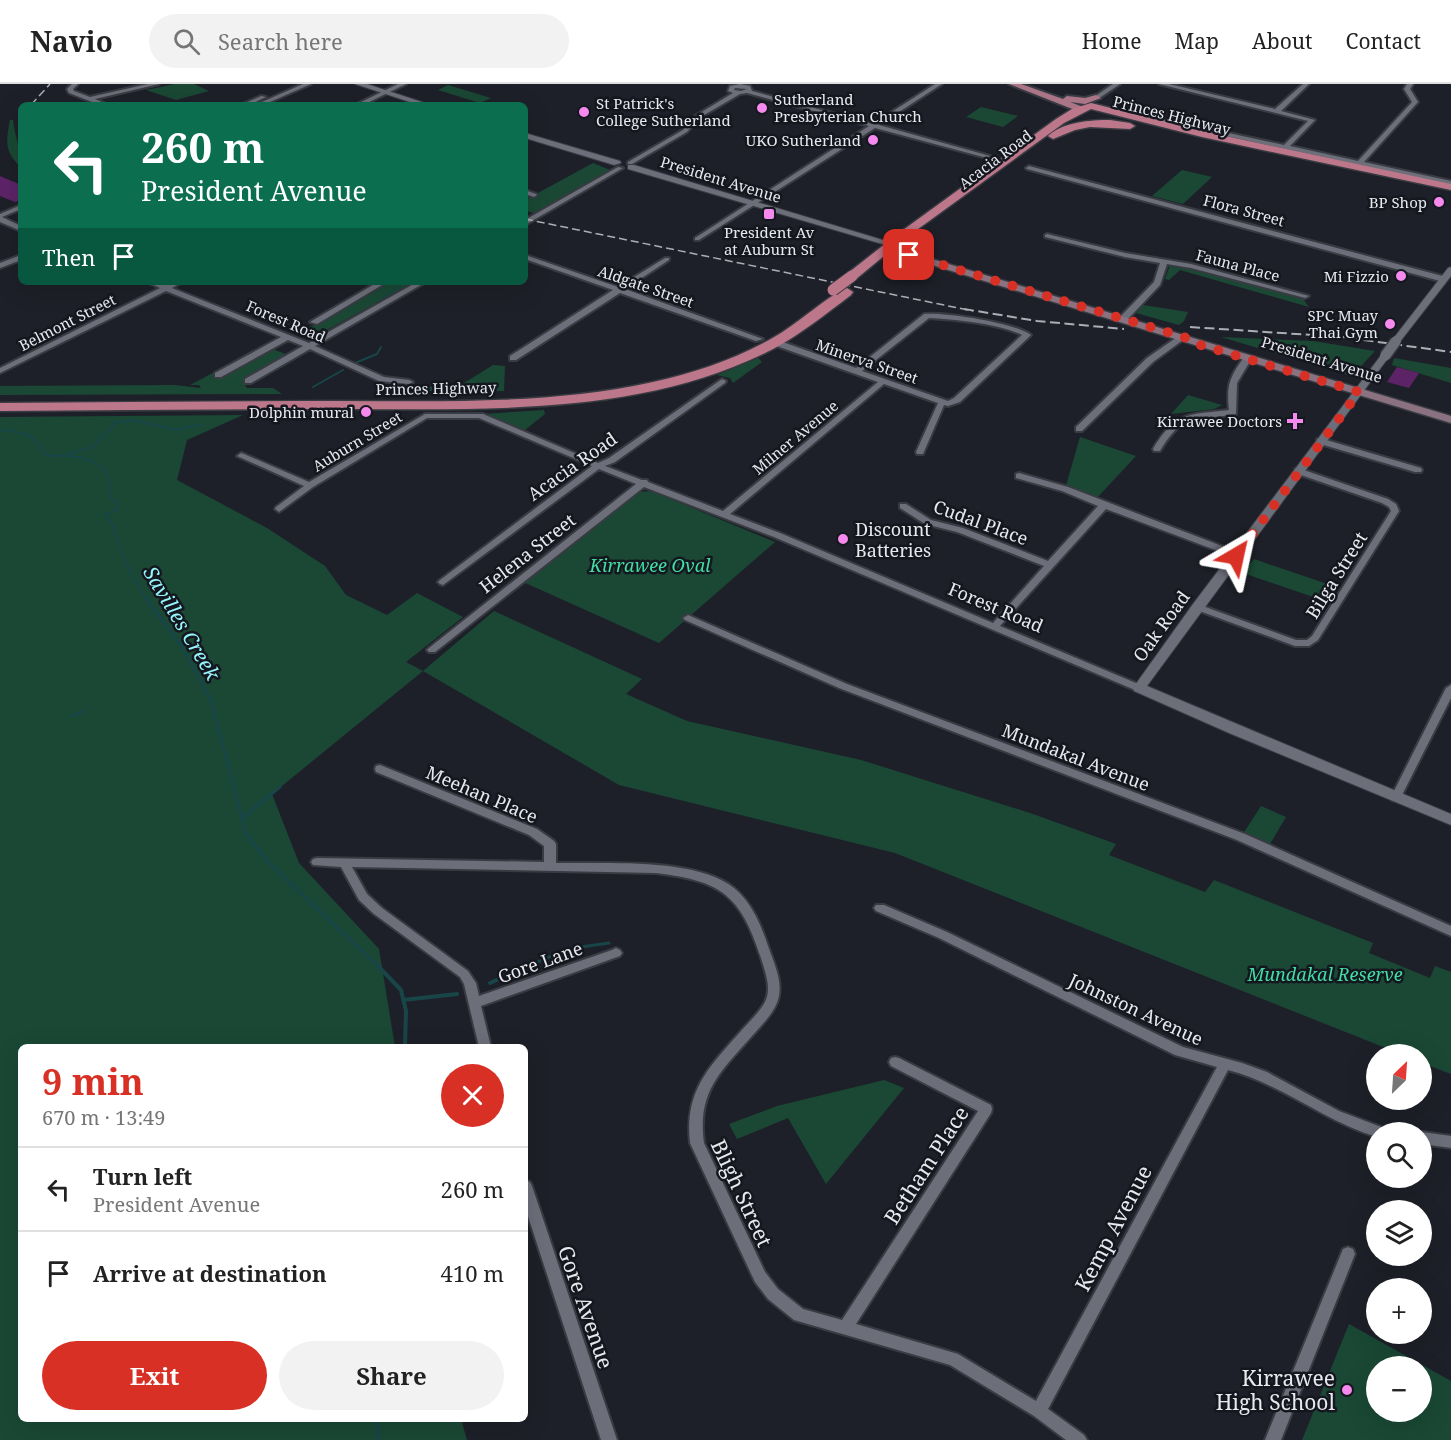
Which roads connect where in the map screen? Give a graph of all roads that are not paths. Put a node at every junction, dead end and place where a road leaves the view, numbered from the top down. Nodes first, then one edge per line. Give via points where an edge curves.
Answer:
1 (75, 84) edge
2 (156, 84) edge
3 (293, 84) edge
4 (308, 84) edge
5 (359, 84) edge
6 (403, 84) edge
7 (722, 84) edge
8 (939, 84) edge
9 (1013, 84) edge
10 (1028, 84) edge
11 (1117, 84) edge
12 (1162, 84) edge
13 (1306, 84) edge
14 (1410, 84) edge
15 (732, 87) junction
16 (747, 87) edge
17 (386, 92) junction
18 (738, 93) junction
19 (89, 99) junction
20 (1062, 100) junction
21 (97, 102) edge
22 (251, 102) edge
23 (265, 102) edge
24 (364, 102) edge
25 (418, 102) edge
26 (1088, 106) junction
27 (1117, 110) dead end
28 (1276, 111) junction
29 (1060, 121) junction
30 (873, 125) junction
31 (528, 136) edge
32 (1054, 136) junction
33 (1188, 137) junction
34 (1285, 148) junction
35 (987, 156) dead end
36 (1359, 164) junction
37 (630, 165) junction
38 (618, 166) junction
39 (1029, 168) dead end
40 (1451, 183) edge
41 (1451, 187) edge
42 (528, 193) edge
43 (534, 195) dead end
44 (1451, 195) edge
45 (752, 204) junction
46 (18, 209) edge
47 (0, 218) edge
48 (528, 221) edge
49 (18, 227) edge
50 (1047, 236) dead end
51 (698, 239) dead end
52 (1132, 246) dead end
53 (896, 248) junction
54 (1125, 255) junction
55 (18, 258) edge
56 (528, 258) edge
57 (667, 259) dead end
58 (1164, 262) junction
59 (0, 267) edge
60 (1451, 270) edge
61 (858, 277) junction
62 (1447, 280) edge
63 (158, 285) edge
64 (172, 285) edge
65 (378, 285) edge
66 (417, 285) edge
67 (166, 288) junction
68 (618, 290) junction
69 (833, 290) joint
70 (847, 292) joint
71 (1305, 296) dead end
72 (1124, 318) junction
73 (314, 322) dead end
74 (1184, 337) junction
75 (286, 338) junction
76 (759, 339) junction
77 (774, 342) junction
78 (309, 346) junction
79 (513, 358) dead end
80 (1248, 358) junction
81 (0, 371) edge
82 (856, 372) junction
83 (218, 375) dead end
84 (248, 381) dead end
85 (722, 381) dead end
86 (883, 381) junction
87 (409, 382) dead end
88 (1362, 390) junction
89 (0, 399) edge
90 (942, 402) junction
91 (0, 407) edge
92 (1451, 414) edge
93 (1451, 420) edge
94 (1079, 429) dead end
95 (525, 434) joint
96 (1320, 441) junction
97 (1156, 449) dead end
98 (920, 452) dead end
99 (241, 456) dead end
100 (598, 466) junction
101 (1418, 470) dead end
102 (1299, 471) junction
103 (1019, 476) dead end
104 (644, 482) junction
105 (310, 485) junction
106 (1104, 505) junction
107 (903, 506) dead end
108 (279, 509) dead end
109 (725, 514) junction
110 (1237, 555) junction
111 (1050, 565) junction
112 (443, 582) dead end
113 (1197, 607) junction
114 (688, 618) dead end
115 (995, 626) junction
116 (432, 650) dead end
117 (1139, 688) junction
118 (1451, 688) edge
119 (380, 770) dead end
120 (1396, 797) junction
121 (1451, 820) edge
122 (316, 862) dead end
123 (345, 864) junction
124 (550, 866) junction
125 (880, 908) dead end
126 (1451, 931) edge
127 (616, 953) dead end
128 (475, 1004) junction
129 (484, 1044) edge
130 (895, 1062) dead end
131 (1224, 1066) junction
132 (1366, 1127) edge
133 (1432, 1139) edge
134 (1451, 1142) edge
135 (528, 1195) edge
136 (1348, 1254) dead end
137 (845, 1328) junction
138 (1039, 1411) junction
139 (609, 1440) edge
140 (1079, 1440) edge
141 (1273, 1440) edge

1 - 19 street via 70,91
2 - 19 street
3 - 22 street
4 - 23 street
5 - 17 street
6 - 17 street
7 - 15 street
8 - 30 street
9 - 20 main road
10 - 20 main road
11 - 26 street, Acacia Road
12 - 28 street via 1205,91
13 - 28 street
14 - 36 street via 1407,89 1415,102
15 - 16 street
15 - 18 street via 731,91
16 - 18 street
16 - 30 street
17 - 24 street
17 - 25 street
18 - 37 street
19 - 21 street
20 - 26 main road
20 - 26 main road via 1084,100
20 - 29 main road via 1067,111
26 - 29 highway, Acacia Road
26 - 32 highway
26 - 33 highway, Princes Highway
26 - 41 highway, Princes Highway
27 - 34 street, Princes Highway
28 - 34 street via 1312,120
29 - 53 highway, Acacia Road
30 - 35 street
30 - 45 street
31 - 38 street
32 - 33 highway, Acacia Road via 1075,126 1103,123
32 - 53 highway, Acacia Road
33 - 44 highway, Princes Highway
34 - 36 street, Princes Highway
36 - 40 street, Princes Highway
37 - 38 street
37 - 45 street, President Avenue
38 - 48 street
39 - 62 street, Flora Street
42 - 43 street
45 - 51 street
45 - 53 street, President Avenue
46 - 47 street
47 - 49 street
50 - 54 street, Fauna Place
52 - 54 street
53 - 61 highway, Acacia Road
53 - 72 main road, President Avenue
54 - 58 street, Fauna Place
55 - 59 street
56 - 68 street, Aldgate Street
57 - 68 street
58 - 71 street, Fauna Place
58 - 72 street via 1157,283
60 - 62 street, Oak Road
61 - 69 highway, Acacia Road, bridge
61 - 70 highway, Acacia Road
62 - 88 street, Oak Road, bridge via 1396,341
63 - 67 street, Forest Road
64 - 67 street, Belmont Street
65 - 73 street
66 - 78 street
67 - 75 street, Forest Road
67 - 81 street, Belmont Street
68 - 76 street, Aldgate Street
68 - 79 street
69 - 76 highway, Princes Highway
70 - 77 highway, Princes Highway
72 - 74 main road, President Avenue
74 - 80 main road, President Avenue
74 - 88 main road, President Avenue
74 - 94 street via 1150,360
75 - 78 street, Forest Road
75 - 83 street
76 - 89 highway, Princes Highway via 662,374 608,386 541,394
77 - 82 street, Minerva Street
77 - 91 highway, Princes Highway via 719,367 666,383 551,401
78 - 84 street
78 - 87 street, Forest Road via 382,379
80 - 88 main road, President Avenue
80 - 97 street via 1234,375 1230,388 1233,412 1186,417 1166,431
82 - 86 street, Minerva Street
82 - 90 street, Minerva Street via 927,316 1026,333 1026,338 957,400
85 - 100 street, Acacia Road
86 - 90 street, Minerva Street
86 - 109 street, Milner Avenue
88 - 92 main road, President Avenue
88 - 93 main road, President Avenue
88 - 96 street, Oak Road
90 - 98 street
95 - 100 street, Forest Road
95 - 105 street, Auburn Street via 480,416 425,416
96 - 101 street
96 - 102 street, Oak Road
99 - 105 street
100 - 104 street, Forest Road
100 - 112 street, Acacia Road
102 - 110 street, Oak Road
102 - 113 street, Bilga Street via 1385,501 1395,512 1316,638 1295,644
103 - 106 street
104 - 109 street, Forest Road
104 - 116 street, Helena Street
105 - 108 street, Auburn Street
106 - 110 street
106 - 111 street
107 - 111 street, Cudal Place via 928,522 960,530
109 - 115 street, Forest Road
110 - 113 street, Oak Road
111 - 115 street
113 - 117 street, Oak Road
114 - 126 street, Mundakal Avenue via 843,686 1241,837
115 - 117 street, Forest Road
117 - 120 street, Forest Road
118 - 120 street
119 - 124 street, Meehan Place via 539,836 550,844
120 - 121 street, Forest Road
122 - 123 street, Bligh Street
123 - 124 street, Bligh Street
123 - 128 street via 363,897 378,911 464,974
124 - 137 street, Bligh Street via 656,869 701,876 730,889 749,912 763,947 774,994 765,1012 703,1087 695,1109 695,1137 760,1277 773,1294 800,1315
125 - 131 street, Johnston Avenue via 1179,1051
127 - 128 street, Gore Lane
128 - 129 street
130 - 137 street, Betham Place via 986,1109
131 - 132 street, Johnston Avenue via 1264,1077
131 - 138 street, Kemp Avenue
133 - 134 street
135 - 139 street, Gore Avenue
136 - 141 street
137 - 138 street, Bligh Street via 953,1359
138 - 140 street, Bligh Street

